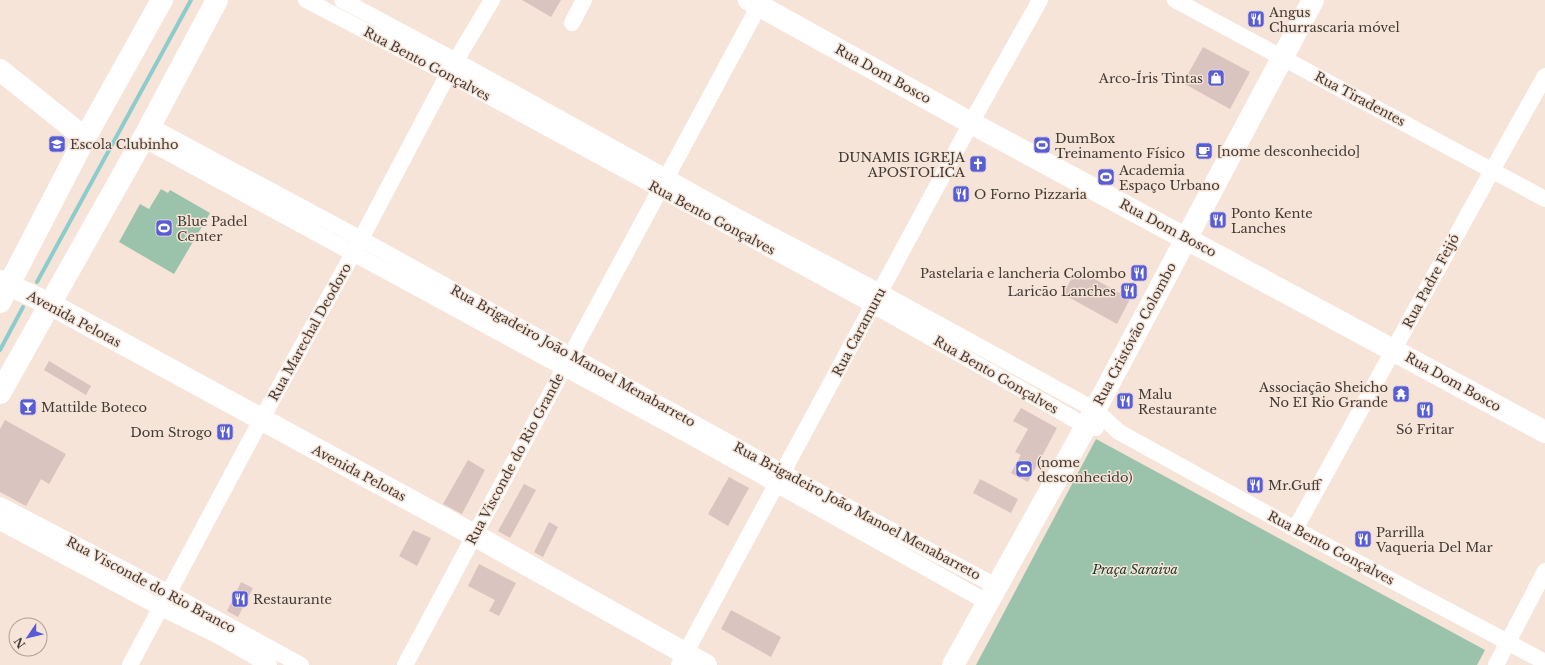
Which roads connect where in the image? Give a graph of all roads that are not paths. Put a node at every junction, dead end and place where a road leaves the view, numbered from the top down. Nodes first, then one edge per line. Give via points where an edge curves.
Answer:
1 (162, 0) edge
2 (217, 0) edge
3 (306, 0) edge
4 (342, 0) edge
5 (492, 0) edge
6 (584, 0) edge
7 (1040, 0) edge
8 (1175, 0) edge
9 (1313, 0) edge
10 (757, 2) edge
11 (572, 24) dead end
12 (1281, 57) junction
13 (452, 68) junction
14 (0, 70) edge
15 (1545, 76) edge
16 (971, 123) junction
17 (147, 132) junction
18 (85, 138) junction
19 (1492, 170) junction
20 (664, 184) junction
21 (1545, 199) edge
22 (1185, 238) junction
23 (361, 239) junction
24 (354, 253) junction
25 (3, 289) edge
26 (877, 299) junction
27 (50, 304) junction
28 (1394, 350) junction
29 (567, 362) junction
30 (0, 394) edge
31 (1090, 418) junction
32 (261, 420) junction
33 (1545, 432) edge
34 (780, 479) junction
35 (0, 506) edge
36 (848, 506) junction
37 (839, 521) junction
38 (0, 522) edge
39 (1295, 529) junction
40 (474, 535) junction
41 (61, 546) junction
42 (1545, 571) edge
43 (169, 593) junction
44 (991, 594) junction
45 (161, 608) junction
46 (222, 630) junction
47 (1508, 642) junction
48 (682, 660) edge
49 (272, 661) edge
50 (1545, 662) edge
51 (130, 665) edge
52 (301, 665) edge
53 (406, 665) edge
54 (706, 665) edge
55 (953, 665) edge
56 (1496, 665) edge

1 - 18 street
2 - 17 street
3 - 13 street, Rua Bento Gonçalves
4 - 13 street, Rua Bento Gonçalves
5 - 13 street, Rua Marechal Deodoro
6 - 11 street
7 - 16 street, Rua Caramuru
8 - 12 street, Rua Tiradentes
9 - 12 street, Rua Cristóvão Colombo
10 - 16 street, Rua Dom Bosco
10 - 20 street, Rua Visconde do Rio Grande
12 - 19 street, Rua Tiradentes
12 - 22 street, Rua Cristóvão Colombo
13 - 20 street, Rua Bento Gonçalves
13 - 23 street, Rua Marechal Deodoro
14 - 18 street
15 - 19 street, Rua Padre Feijó
16 - 22 street, Rua Dom Bosco
16 - 26 street, Rua Caramuru
17 - 23 street, Rua Brigadeiro João Manoel Menabarreto
17 - 24 street, Rua Brigadeiro João Manoel Menabarreto
17 - 27 street
18 - 25 street
19 - 21 street, Rua Tiradentes
19 - 28 street, Rua Padre Feijó
20 - 26 street, Rua Bento Gonçalves
20 - 29 street, Rua Visconde do Rio Grande
22 - 28 street, Rua Dom Bosco
22 - 31 street, Rua Cristóvão Colombo
23 - 24 street, Rua Marechal Deodoro
23 - 29 street, Rua Brigadeiro João Manoel Menabarreto
24 - 29 street, Rua Brigadeiro João Manoel Menabarreto
24 - 32 street, Rua Marechal Deodoro
25 - 27 street, Avenida Pelotas
26 - 31 street, Rua Bento Gonçalves
26 - 34 street, Rua Caramuru
27 - 30 street
27 - 32 street, Avenida Pelotas
28 - 33 street, Rua Dom Bosco
28 - 39 street, Rua Padre Feijó
29 - 34 street, Rua Brigadeiro João Manoel Menabarreto
29 - 40 street, Rua Visconde do Rio Grande
31 - 39 street, Rua Bento Gonçalves
31 - 44 street, Rua Cristóvão Colombo
32 - 40 street, Avenida Pelotas
32 - 43 street, Rua Marechal Deodoro
34 - 36 street, Rua Brigadeiro João Manoel Menabarreto
34 - 37 street, Rua Brigadeiro João Manoel Menabarreto
34 - 48 street, Rua Caramuru
35 - 41 street, Rua Visconde do Rio Branco
36 - 37 street
36 - 44 street, Rua Brigadeiro João Manoel Menabarreto
37 - 44 street, Rua Brigadeiro João Manoel Menabarreto
38 - 41 street, Rua Visconde do Rio Branco
39 - 47 street, Rua Bento Gonçalves
40 - 48 street, Avenida Pelotas
40 - 53 street, Rua Visconde do Rio Grande
41 - 43 street, Rua Visconde do Rio Branco
41 - 45 street, Rua Visconde do Rio Branco
42 - 47 street
43 - 45 street, Rua Marechal Deodoro
43 - 46 street, Rua Visconde do Rio Branco
44 - 55 street, Rua Cristóvão Colombo
45 - 46 street, Rua Visconde do Rio Branco
45 - 51 street, Rua Marechal Deodoro
46 - 49 street, Rua Visconde do Rio Branco
47 - 50 street, Rua Bento Gonçalves
47 - 56 street
48 - 54 street, Avenida Pelotas
49 - 52 street, Rua Visconde do Rio Branco

